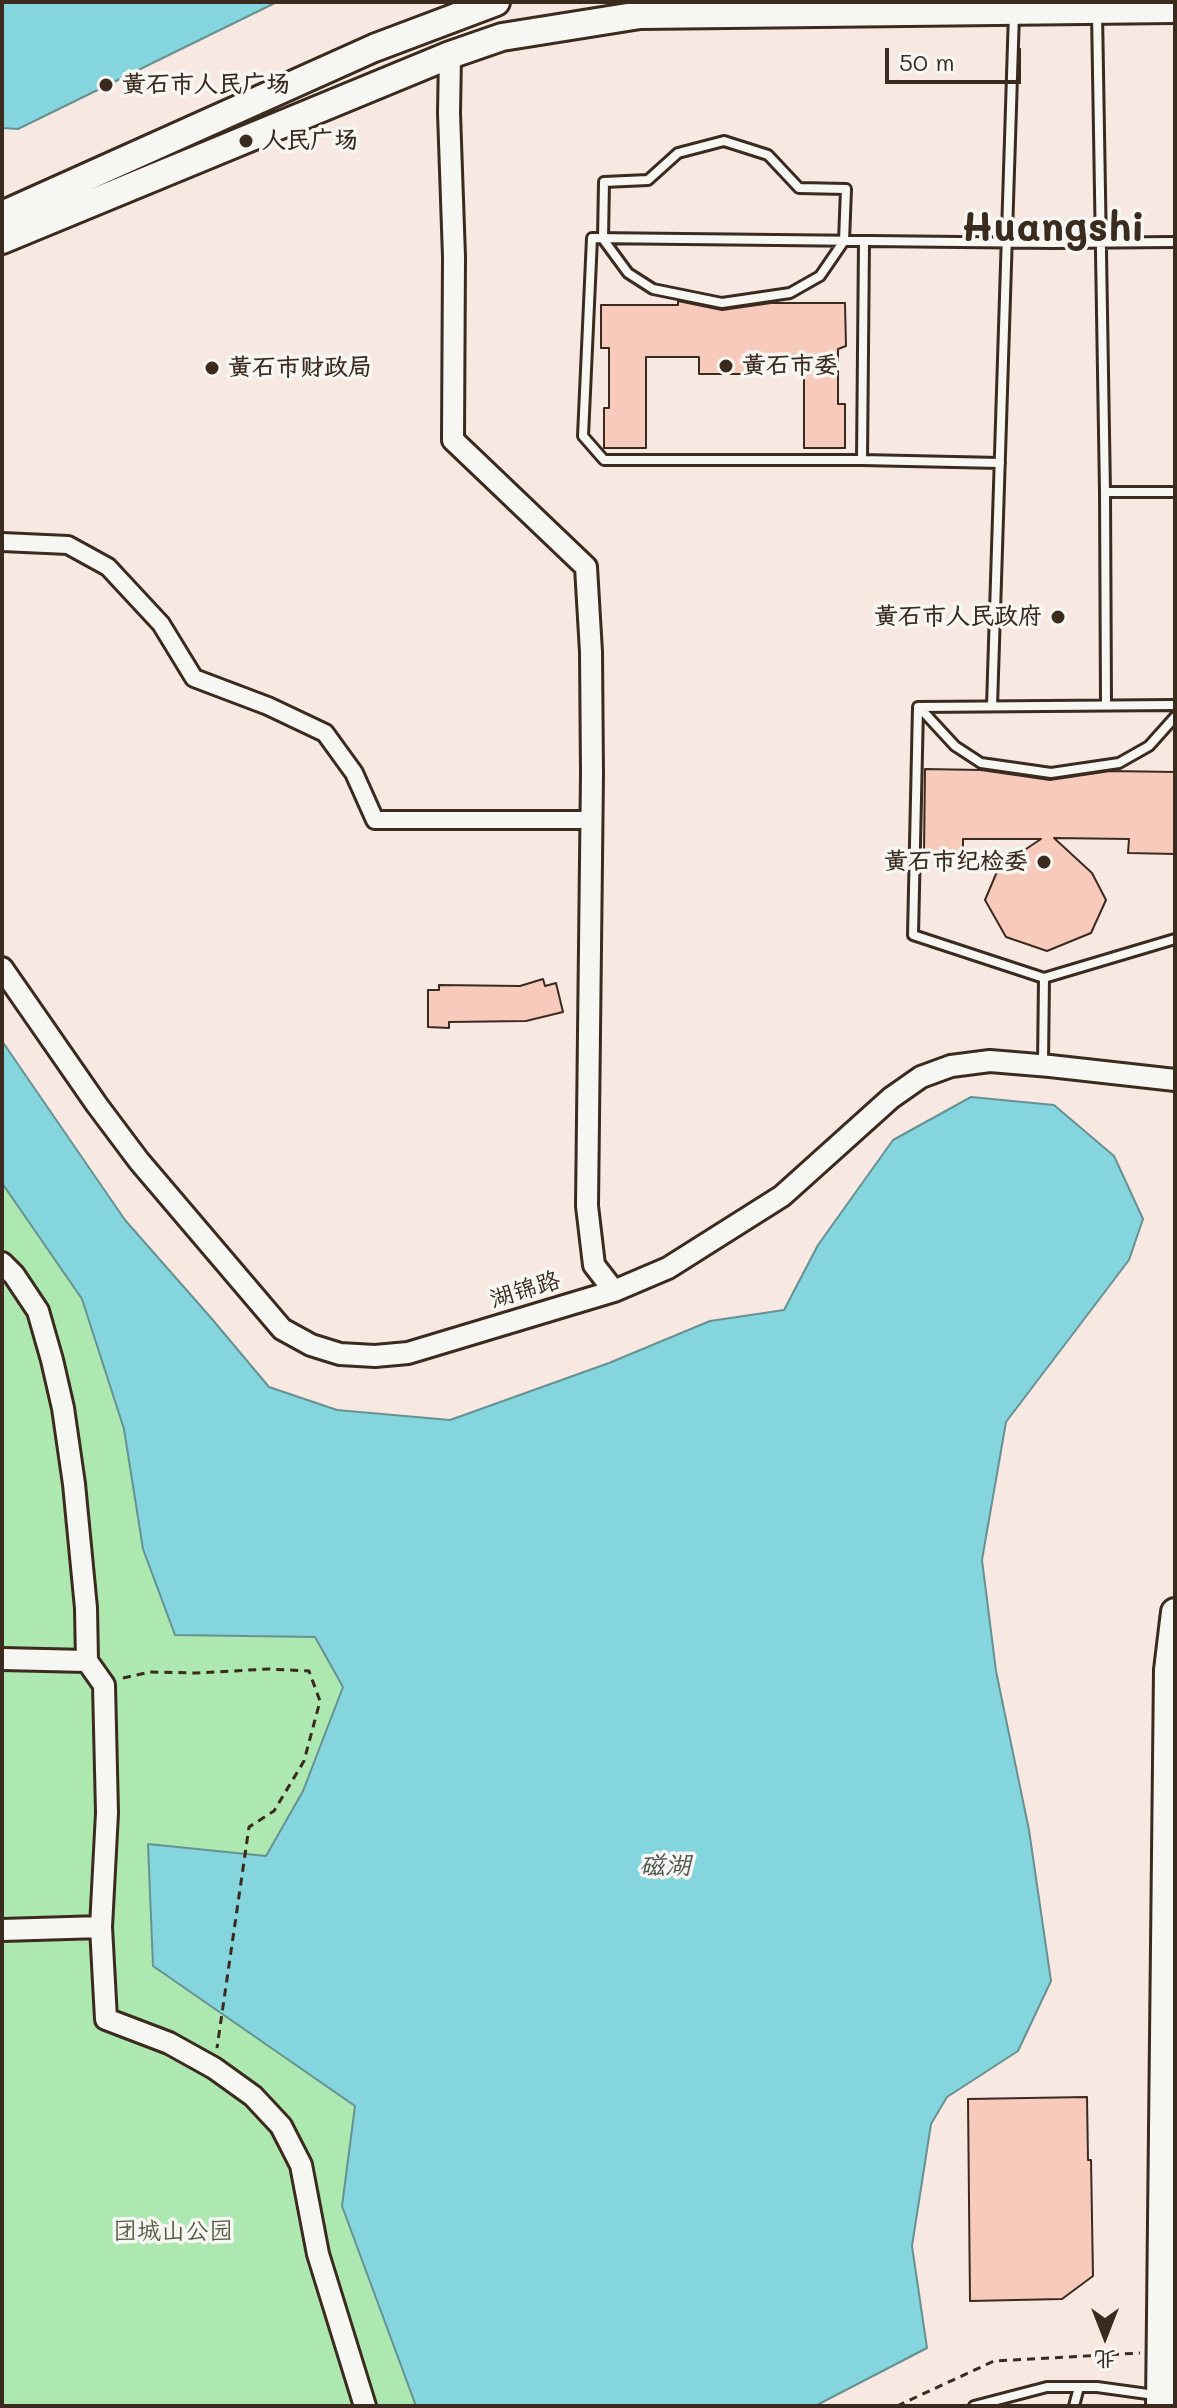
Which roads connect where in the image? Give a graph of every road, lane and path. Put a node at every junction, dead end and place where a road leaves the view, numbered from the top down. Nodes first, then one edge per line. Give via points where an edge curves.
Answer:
1 (496, 2) edge
2 (1175, 9) edge
3 (1097, 11) junction
4 (1014, 12) junction
5 (450, 55) junction
6 (2, 215) edge
7 (603, 239) junction
8 (2, 240) edge
9 (844, 241) junction
10 (864, 241) junction
11 (1175, 242) edge
12 (1006, 243) junction
13 (1100, 243) junction
14 (862, 460) junction
15 (1000, 463) junction
16 (1105, 492) junction
17 (1175, 492) edge
18 (2, 542) edge
19 (1106, 705) junction
20 (1175, 705) edge
21 (992, 706) junction
22 (918, 707) junction
23 (1175, 717) edge
24 (592, 820) junction
25 (1175, 939) edge
26 (2, 968) edge
27 (1044, 978) junction
28 (1043, 1065) junction
29 (1175, 1080) edge
30 (2, 1263) edge
31 (614, 1291) junction
32 (1175, 1612) edge
33 (2, 1659) edge
34 (87, 1661) junction
35 (1171, 1670) edge
36 (123, 1678) dead end
37 (1171, 1737) edge
38 (101, 1927) junction
39 (2, 1930) edge
40 (218, 2041) dead end
41 (1160, 2352) junction
42 (1079, 2387) junction
43 (1160, 2401) edge
44 (365, 2406) edge
45 (897, 2406) edge
46 (974, 2406) edge
47 (1074, 2406) edge

1 - 6 main road via 374,48
2 - 3 main road
3 - 4 main road
3 - 13 lane
4 - 5 main road via 640,15 502,37
4 - 12 lane
5 - 8 main road
5 - 24 street via 453,440 586,567
7 - 9 lane
7 - 9 lane via 628,273 653,289 722,303 790,293 820,276
7 - 9 lane via 604,182 648,180 678,153 724,141 768,155 799,188 846,189
7 - 14 lane via 592,238 583,436 604,460
9 - 10 lane
10 - 12 lane
10 - 14 lane
11 - 13 lane
12 - 13 lane
12 - 15 lane
13 - 16 lane
14 - 15 lane
15 - 21 lane
16 - 17 lane
16 - 19 lane
18 - 24 street via 68,545 108,567 161,624 194,678 325,733 354,773 375,820
19 - 20 lane
19 - 21 lane
21 - 22 lane
22 - 23 lane via 955,746 981,763 1051,773 1119,763 1149,746
22 - 27 lane via 913,935
24 - 31 street via 587,1206 594,1265
25 - 27 lane
26 - 31 street, 湖锦路 via 148,1172 282,1329 311,1345 340,1354 408,1353
27 - 28 lane
28 - 29 street, 湖锦路
28 - 31 street, 湖锦路 via 990,1061 921,1077 782,1196 668,1268
30 - 34 street via 38,1311 63,1408 86,1608
32 - 35 main road
33 - 34 street
34 - 38 street via 104,1685 107,1813
35 - 37 main road
36 - 40 path via 150,1672 309,1671 320,1701 304,1761 274,1811 249,1827
37 - 41 main road
38 - 39 street
38 - 44 street via 106,2019 169,2043 214,2068 253,2096 281,2126 301,2165 318,2254
41 - 43 main road
41 - 45 path via 994,2361
42 - 43 lane
42 - 46 lane via 1047,2387
42 - 47 lane

